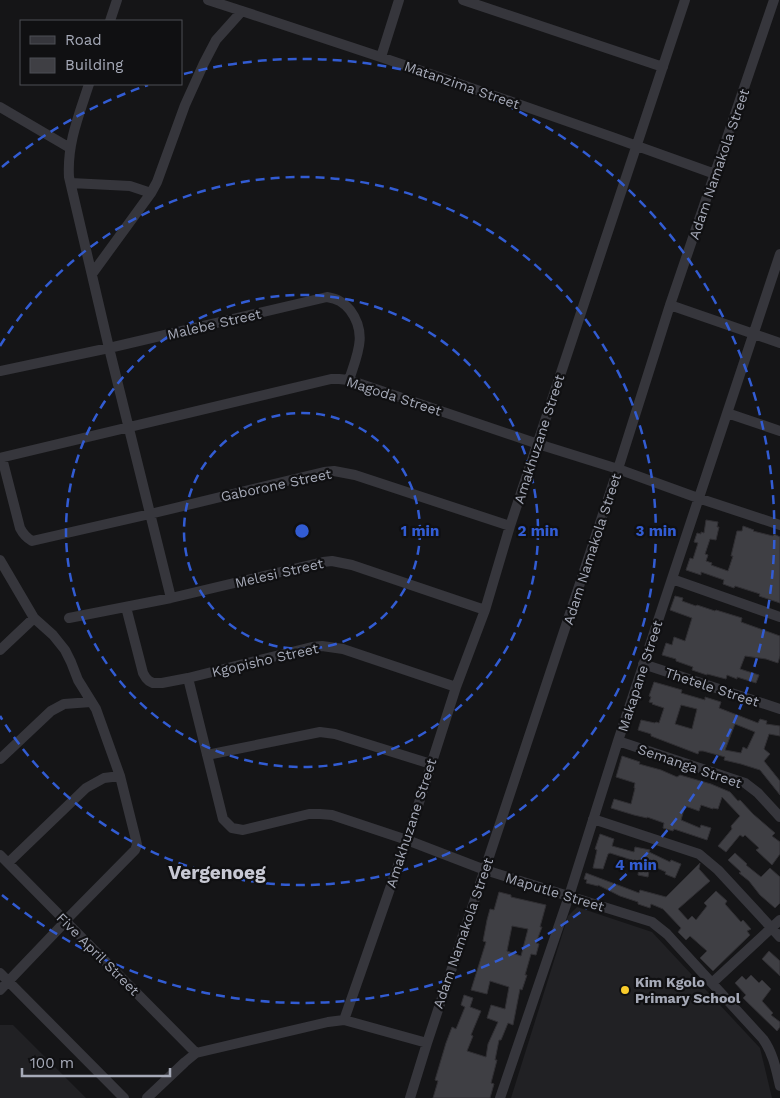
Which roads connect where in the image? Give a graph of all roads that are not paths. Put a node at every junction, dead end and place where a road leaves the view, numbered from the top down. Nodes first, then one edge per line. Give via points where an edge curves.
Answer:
1 (117, 0) edge
2 (208, 0) edge
3 (399, 0) edge
4 (463, 0) edge
5 (685, 0) edge
6 (774, 0) edge
7 (242, 11) junction
8 (110, 20) edge
9 (381, 58) junction
10 (663, 67) junction
11 (89, 85) edge
12 (0, 107) edge
13 (636, 146) junction
14 (70, 148) junction
15 (715, 174) junction
16 (70, 183) junction
17 (151, 193) junction
18 (780, 254) edge
19 (92, 274) junction
20 (670, 305) junction
21 (753, 334) junction
22 (780, 343) edge
23 (109, 348) junction
24 (0, 371) edge
25 (348, 380) junction
26 (727, 413) junction
27 (128, 428) junction
28 (780, 431) edge
29 (538, 444) junction
30 (1, 458) edge
31 (618, 469) junction
32 (698, 498) junction
33 (150, 514) junction
34 (780, 525) edge
35 (510, 526) junction
36 (0, 560) edge
37 (672, 579) junction
38 (171, 598) junction
39 (126, 607) junction
40 (485, 610) junction
41 (780, 617) edge
42 (34, 618) junction
43 (69, 618) dead end
44 (0, 650) edge
45 (644, 664) junction
46 (188, 678) junction
47 (456, 687) junction
48 (92, 702) junction
49 (780, 709) edge
50 (618, 741) junction
51 (207, 755) junction
52 (0, 759) edge
53 (431, 764) junction
54 (120, 776) junction
55 (780, 818) edge
56 (593, 819) junction
57 (407, 840) junction
58 (0, 855) edge
59 (8, 863) junction
60 (484, 870) junction
61 (569, 896) junction
62 (780, 920) edge
63 (65, 922) junction
64 (771, 928) junction
65 (780, 937) edge
66 (0, 973) edge
67 (8, 981) junction
68 (712, 983) junction
69 (0, 990) edge
70 (344, 1020) junction
71 (427, 1042) junction
72 (196, 1053) junction
73 (780, 1086) edge
74 (124, 1098) edge
75 (147, 1098) edge
76 (410, 1098) edge
77 (500, 1098) edge

1 - 8 street
2 - 7 street, Matanzima Street
3 - 9 street
4 - 10 street
5 - 10 street, Amakhuzane Street
6 - 15 street, Adam Namakola Street
7 - 9 street, Matanzima Street
7 - 17 street via 216,40 204,62
9 - 13 street, Matanzima Street
10 - 13 street, Amakhuzane Street
11 - 14 street
12 - 14 street
13 - 15 street, Matanzima Street
13 - 29 street, Amakhuzane Street
14 - 16 street
15 - 20 street, Adam Namakola Street
16 - 17 street via 130,186
16 - 19 street
17 - 19 street
18 - 21 street, Makapane Street
19 - 23 street
20 - 21 street
20 - 31 street, Adam Namakola Street
21 - 22 street
21 - 26 street, Makapane Street
23 - 24 street, Malebe Street
23 - 25 street, Malebe Street via 327,297 341,301 355,316 360,329 358,353
23 - 27 street
25 - 27 street, Magoda Street via 331,379
25 - 29 street, Magoda Street
26 - 28 street
26 - 32 street, Makapane Street
27 - 30 street, Magoda Street
27 - 33 street
29 - 31 street, Magoda Street
29 - 35 street, Amakhuzane Street
30 - 33 street, Gaborone Street via 20,528 32,541
31 - 32 street, Magoda Street
31 - 60 street, Adam Namakola Street
32 - 34 street, Magoda Street
32 - 37 street, Makapane Street
33 - 35 street, Gaborone Street via 334,471
33 - 38 street
35 - 40 street, Amakhuzane Street
36 - 42 street
37 - 41 street
37 - 45 street, Makapane Street
38 - 39 street, Melesi Street
38 - 40 street, Melesi Street via 332,561
39 - 43 street, Melesi Street
39 - 46 street, Kgopisho Street via 146,678 158,684
40 - 47 street, Amakhuzane Street
42 - 44 street
42 - 48 street via 65,650
45 - 49 street, Thetele Street
45 - 50 street, Makapane Street
46 - 47 street, Kgopisho Street via 322,646 343,649
46 - 51 street
47 - 53 street, Amakhuzane Street
48 - 52 street via 64,704 51,711
48 - 54 street
50 - 55 street, Semanga Street via 745,783
50 - 56 street, Makapane Street
51 - 53 street via 320,732 336,734
51 - 57 street, Maputle Street via 223,819 232,828 243,830 320,814
53 - 57 street, Amakhuzane Street
54 - 59 street via 104,778 86,788
54 - 63 street via 137,845
56 - 61 street, Makapane Street
56 - 64 street via 699,854
57 - 60 street, Maputle Street
57 - 70 street, Amakhuzane Street
58 - 59 street, Five April Street
59 - 63 street, Five April Street
60 - 61 street, Maputle Street
60 - 71 street, Adam Namakola Street
61 - 68 street, Maputle Street via 652,922
61 - 77 street, Makapane Street
62 - 64 street
63 - 67 street
63 - 72 street, Five April Street
64 - 65 street
64 - 68 street
66 - 67 street
67 - 69 street
67 - 74 street
68 - 73 street, Maputle Street via 768,1046
70 - 71 street
70 - 72 street
71 - 76 street, Adam Namakola Street
72 - 75 street

